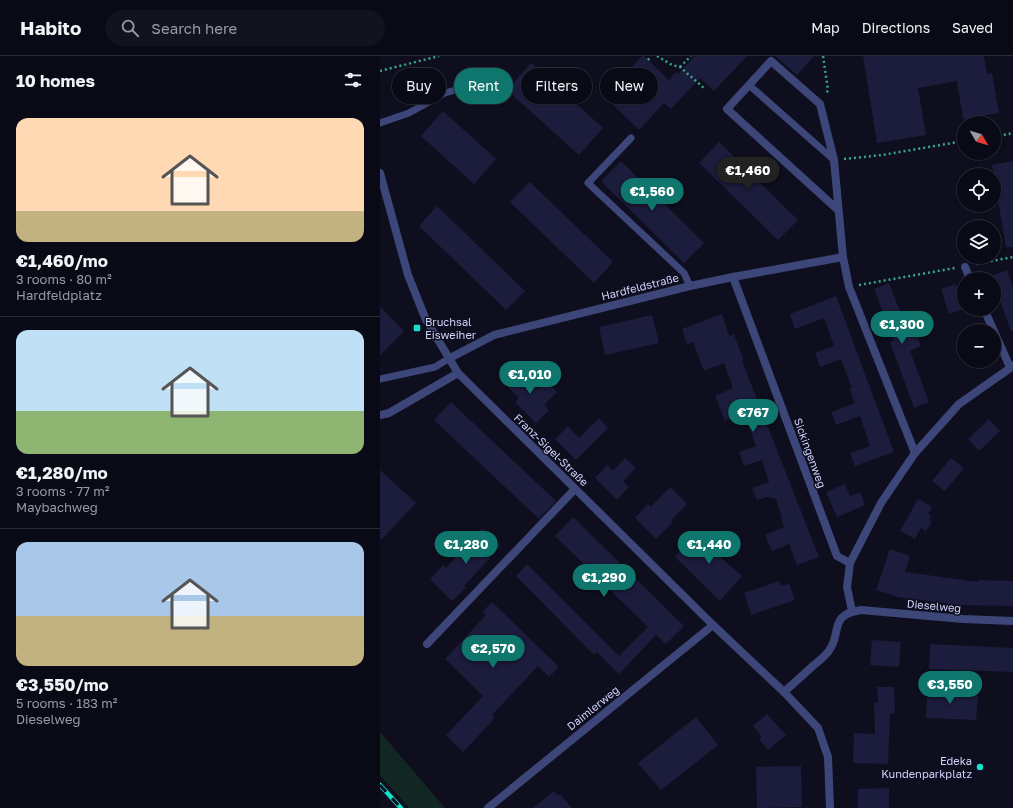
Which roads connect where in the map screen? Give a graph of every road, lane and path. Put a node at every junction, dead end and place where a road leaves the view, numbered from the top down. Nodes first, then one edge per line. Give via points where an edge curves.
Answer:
1 (439, 56) edge
2 (651, 56) edge
3 (657, 56) edge
4 (691, 56) edge
5 (823, 56) edge
6 (648, 60) dead end
7 (680, 67) junction
8 (380, 71) edge
9 (749, 85) junction
10 (705, 89) dead end
11 (454, 91) edge
12 (820, 104) junction
13 (380, 123) edge
14 (1013, 134) edge
15 (1001, 135) edge
16 (631, 138) dead end
17 (957, 142) edge
18 (834, 160) junction
19 (380, 173) edge
20 (838, 210) junction
21 (843, 257) junction
22 (1013, 257) edge
23 (965, 267) junction
24 (967, 272) edge
25 (733, 277) junction
26 (690, 286) junction
27 (849, 287) junction
28 (987, 316) edge
29 (448, 359) junction
30 (1012, 366) edge
31 (458, 373) junction
32 (380, 379) edge
33 (380, 415) edge
34 (915, 453) junction
35 (575, 489) junction
36 (850, 564) junction
37 (852, 611) junction
38 (1013, 621) edge
39 (713, 625) junction
40 (428, 644) dead end
41 (784, 692) junction
42 (488, 808) edge
43 (830, 808) edge

1 - 8 path
2 - 6 path
3 - 7 path
4 - 7 path
5 - 12 path via 828,90
7 - 10 path
9 - 12 street via 771,61
9 - 18 lane
9 - 20 street via 727,109
11 - 13 lane via 409,113
12 - 18 street
14 - 15 path
16 - 26 lane via 588,183 684,273
17 - 18 path
18 - 20 street
19 - 29 street, Franz-Sigel-Straße via 408,275 426,320
20 - 21 street
21 - 25 street, Hardfeldstraße
21 - 27 street
22 - 23 path
23 - 24 street
23 - 27 path
25 - 26 street, Hardfeldstraße
25 - 36 street, Sickingenweg via 837,556
26 - 29 street, Hardfeldstraße via 494,335
27 - 34 street
28 - 30 street
29 - 31 street, Franz-Sigel-Straße
29 - 32 lane via 435,368
30 - 34 street via 959,404
31 - 33 street via 389,413
31 - 35 street, Franz-Sigel-Straße
34 - 36 street via 881,503
35 - 39 street, Franz-Sigel-Straße
35 - 40 street
36 - 37 street via 847,587
37 - 38 street, Dieselweg
37 - 41 street via 840,618 829,652
39 - 41 street, Franz-Sigel-Straße
39 - 42 street, Daimlerweg
41 - 43 street, Franz-Sigel-Straße via 818,728 828,757

